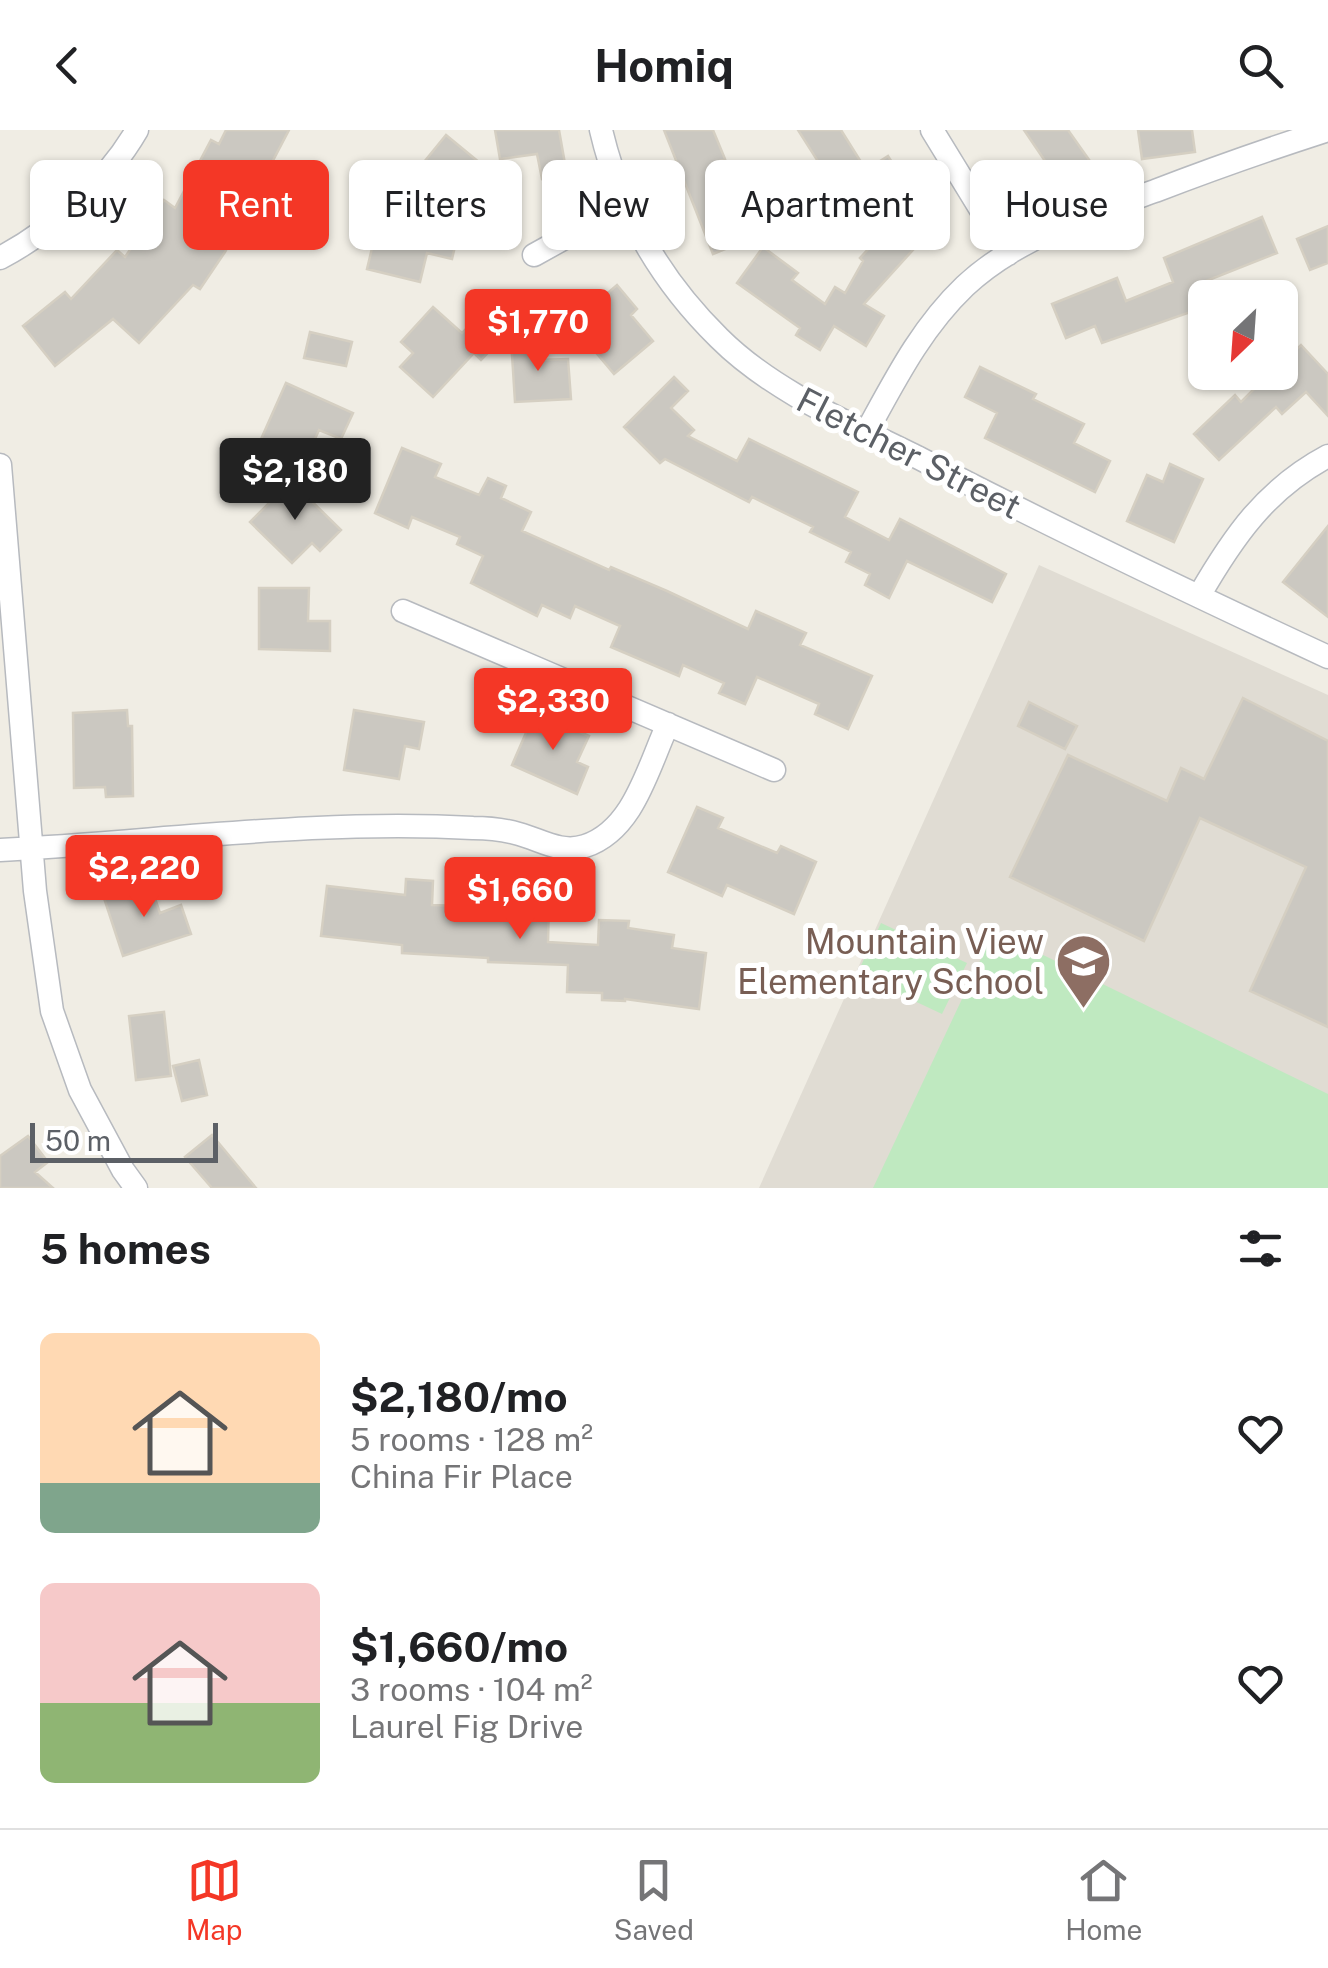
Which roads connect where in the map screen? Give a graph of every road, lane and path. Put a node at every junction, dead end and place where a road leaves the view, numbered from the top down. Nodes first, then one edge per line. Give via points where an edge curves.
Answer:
1 (137, 130) edge
2 (600, 130) edge
3 (932, 130) edge
4 (1328, 130) edge
5 (1256, 141) edge
6 (610, 160) edge
7 (543, 250) edge
8 (650, 250) edge
9 (1008, 254) junction
10 (534, 255) dead end
11 (0, 258) edge
12 (867, 432) junction
13 (1328, 456) edge
14 (0, 465) edge
15 (1198, 596) junction
16 (403, 611) dead end
17 (1328, 656) edge
18 (668, 724) junction
19 (774, 770) dead end
20 (33, 848) junction
21 (0, 850) edge
22 (136, 1188) edge

1 - 11 street via 74,206
2 - 6 street, Fletcher Street
3 - 9 street
4 - 5 street
5 - 9 street
7 - 10 street
8 - 12 street, Fletcher Street via 667,280 721,340 782,386
9 - 12 street via 930,322
12 - 15 street, Fletcher Street
13 - 15 street via 1282,486 1234,536
14 - 20 street
15 - 17 street, Fletcher Street
16 - 18 street
18 - 19 street
18 - 20 street via 628,814 611,834 582,847 557,848 478,828 392,825
20 - 21 street
20 - 22 street via 52,1012 80,1090

